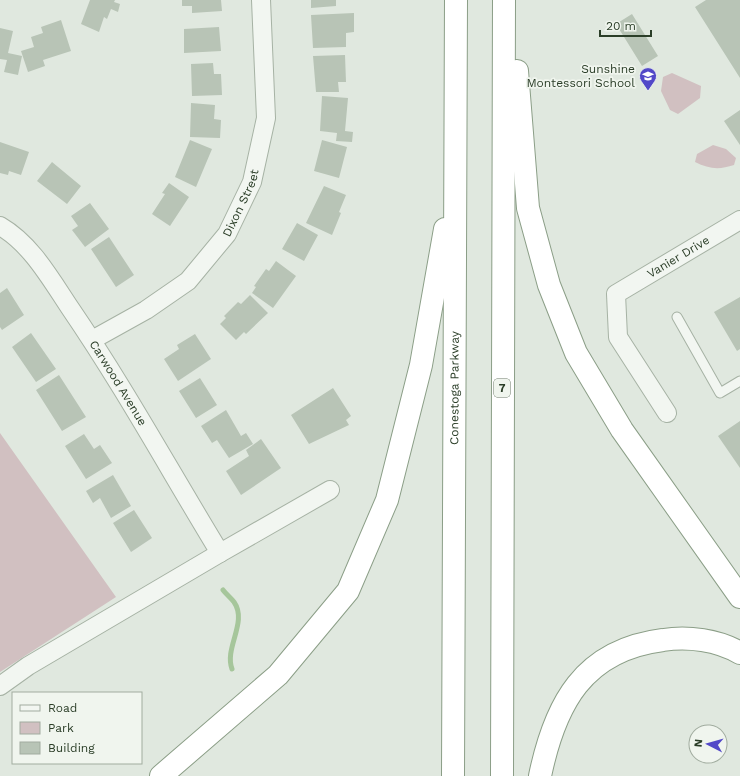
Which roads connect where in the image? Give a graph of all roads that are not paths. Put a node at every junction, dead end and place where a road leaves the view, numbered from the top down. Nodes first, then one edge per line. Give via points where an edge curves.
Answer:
1 (261, 0) edge
2 (456, 0) edge
3 (504, 0) edge
4 (511, 0) edge
5 (456, 171) junction
6 (740, 220) edge
7 (0, 226) edge
8 (677, 317) dead end
9 (92, 340) junction
10 (740, 381) edge
11 (667, 413) dead end
12 (330, 490) dead end
13 (220, 553) junction
14 (740, 597) edge
15 (740, 653) edge
16 (0, 686) edge
17 (161, 776) edge
18 (453, 776) edge
19 (502, 776) edge
20 (540, 776) edge

1 - 9 street, Dixon Street via 266,118 252,182 227,234 188,280 146,310
2 - 5 highway, Conestoga Parkway
3 - 19 highway, 7
4 - 14 highway via 528,208 549,285 576,353 622,430
5 - 17 highway via 421,365 387,500 348,591 278,676
5 - 18 highway, Conestoga Parkway
6 - 11 street, Vanier Drive via 616,294 618,337
7 - 9 street, Carwood Avenue via 11,232 38,260
8 - 10 lane via 720,393
9 - 13 street, Carwood Avenue
12 - 13 street
13 - 16 street via 28,666
15 - 20 highway via 704,640 677,638 650,641 616,654 592,668 573,691 555,720

